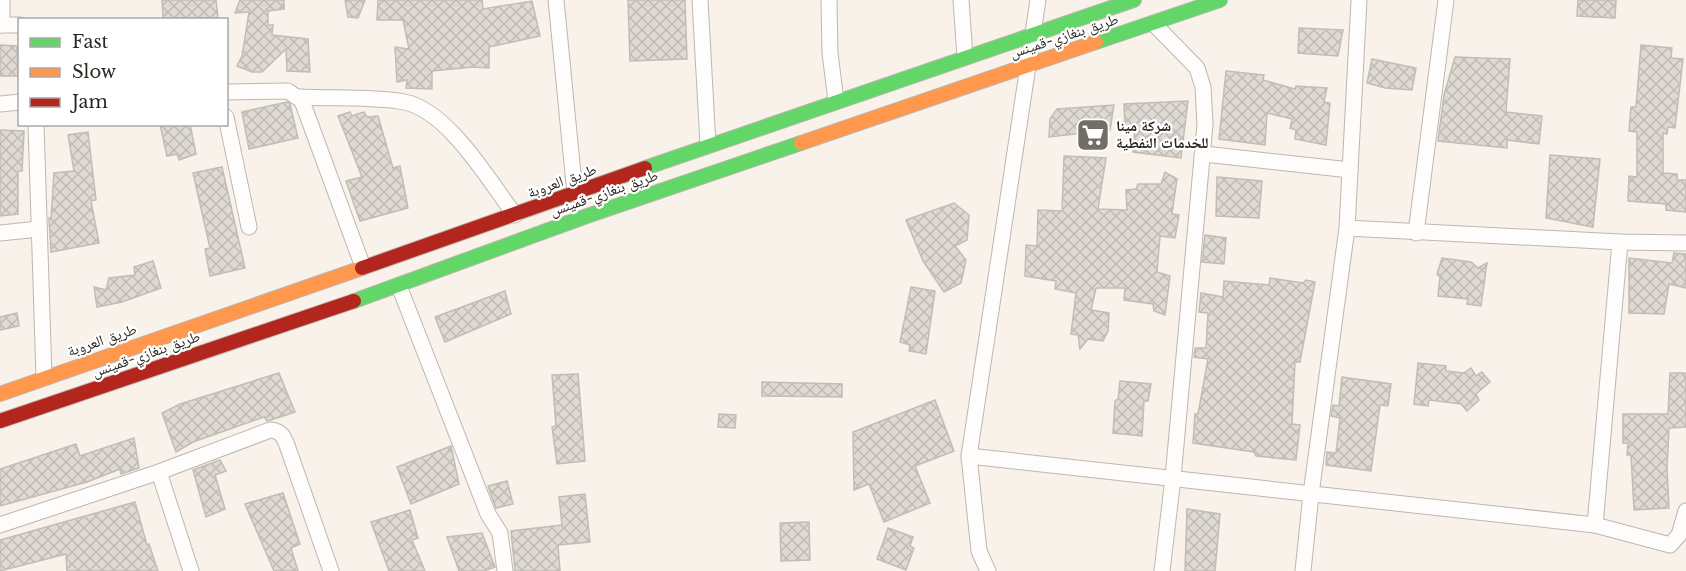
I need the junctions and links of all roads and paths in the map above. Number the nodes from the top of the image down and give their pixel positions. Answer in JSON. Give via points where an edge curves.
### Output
{"nodes":[{"id":1,"x":2,"y":0,"type":"edge"},
{"id":2,"x":556,"y":0,"type":"edge"},
{"id":3,"x":700,"y":0,"type":"edge"},
{"id":4,"x":829,"y":0,"type":"edge"},
{"id":5,"x":961,"y":0,"type":"edge"},
{"id":6,"x":1038,"y":0,"type":"edge"},
{"id":7,"x":1134,"y":0,"type":"edge"},
{"id":8,"x":1220,"y":0,"type":"edge"},
{"id":9,"x":1359,"y":0,"type":"edge"},
{"id":10,"x":1446,"y":0,"type":"edge"},
{"id":11,"x":1154,"y":23,"type":"junction"},
{"id":12,"x":1,"y":25,"type":"edge"},
{"id":13,"x":18,"y":25,"type":"edge"},
{"id":14,"x":1032,"y":35,"type":"junction"},
{"id":15,"x":965,"y":57,"type":"junction"},
{"id":16,"x":1028,"y":65,"type":"junction"},
{"id":17,"x":228,"y":92,"type":"edge"},
{"id":18,"x":298,"y":97,"type":"junction"},
{"id":19,"x":836,"y":101,"type":"junction"},
{"id":20,"x":18,"y":102,"type":"edge"},
{"id":21,"x":0,"y":104,"type":"edge"},
{"id":22,"x":36,"y":126,"type":"edge"},
{"id":23,"x":228,"y":126,"type":"edge"},
{"id":24,"x":708,"y":145,"type":"junction"},
{"id":25,"x":1204,"y":154,"type":"junction"},
{"id":26,"x":1350,"y":170,"type":"junction"},
{"id":27,"x":575,"y":194,"type":"junction"},
{"id":28,"x":515,"y":215,"type":"junction"},
{"id":29,"x":249,"y":227,"type":"dead end"},
{"id":30,"x":1347,"y":228,"type":"junction"},
{"id":31,"x":39,"y":230,"type":"junction"},
{"id":32,"x":0,"y":233,"type":"edge"},
{"id":33,"x":1416,"y":233,"type":"junction"},
{"id":34,"x":1620,"y":242,"type":"junction"},
{"id":35,"x":1686,"y":243,"type":"edge"},
{"id":36,"x":363,"y":267,"type":"junction"},
{"id":37,"x":399,"y":286,"type":"junction"},
{"id":38,"x":44,"y":378,"type":"junction"},
{"id":39,"x":0,"y":394,"type":"edge"},
{"id":40,"x":0,"y":421,"type":"edge"},
{"id":41,"x":969,"y":456,"type":"junction"},
{"id":42,"x":159,"y":472,"type":"junction"},
{"id":43,"x":1173,"y":478,"type":"junction"},
{"id":44,"x":1311,"y":494,"type":"junction"},
{"id":45,"x":1686,"y":511,"type":"edge"},
{"id":46,"x":0,"y":525,"type":"edge"},
{"id":47,"x":1595,"y":525,"type":"junction"},
{"id":48,"x":191,"y":571,"type":"edge"},
{"id":49,"x":331,"y":571,"type":"edge"},
{"id":50,"x":505,"y":571,"type":"edge"},
{"id":51,"x":988,"y":571,"type":"edge"},
{"id":52,"x":1162,"y":571,"type":"edge"},
{"id":53,"x":1304,"y":571,"type":"edge"}],
"edges":[{"from":1,"to":12,"type":"street"},
{"from":2,"to":27,"type":"street"},
{"from":3,"to":24,"type":"street"},
{"from":4,"to":19,"type":"street"},
{"from":5,"to":15,"type":"street"},
{"from":6,"to":14,"type":"street"},
{"from":7,"to":14,"type":"main road","name":"طريق العروبة"},
{"from":8,"to":11,"type":"main road","name":"طريق بنغازي-قمينس"},
{"from":9,"to":26,"type":"street"},
{"from":10,"to":33,"type":"street"},
{"from":11,"to":16,"type":"main road","name":"طريق بنغازي-قمينس"},
{"from":11,"to":25,"type":"street","via":[[1197,68],[1203,87]]},
{"from":12,"to":13,"type":"street"},
{"from":14,"to":15,"type":"main road","name":"طريق العروبة"},
{"from":14,"to":16,"type":"street"},
{"from":15,"to":19,"type":"main road","name":"طريق العروبة"},
{"from":16,"to":37,"type":"main road","name":"طريق بنغازي-قمينس","via":[[587,216]]},
{"from":16,"to":41,"type":"street"},
{"from":17,"to":18,"type":"street","via":[[288,91]]},
{"from":18,"to":28,"type":"street","via":[[406,102],[436,117]]},
{"from":18,"to":36,"type":"street"},
{"from":19,"to":24,"type":"main road","name":"طريق العروبة"},
{"from":20,"to":21,"type":"street"},
{"from":22,"to":31,"type":"street"},
{"from":23,"to":29,"type":"street"},
{"from":24,"to":27,"type":"main road","name":"طريق العروبة"},
{"from":25,"to":26,"type":"street"},
{"from":25,"to":43,"type":"street"},
{"from":26,"to":30,"type":"street"},
{"from":27,"to":28,"type":"main road","name":"طريق العروبة"},
{"from":28,"to":36,"type":"main road","name":"طريق العروبة"},
{"from":30,"to":33,"type":"street"},
{"from":30,"to":44,"type":"street"},
{"from":31,"to":32,"type":"street"},
{"from":31,"to":38,"type":"street"},
{"from":33,"to":34,"type":"street"},
{"from":34,"to":35,"type":"street"},
{"from":34,"to":47,"type":"street"},
{"from":36,"to":38,"type":"main road","name":"طريق العروبة"},
{"from":37,"to":40,"type":"main road","name":"طريق بنغازي-قمينس"},
{"from":37,"to":50,"type":"street","via":[[488,514],[500,533]]},
{"from":38,"to":39,"type":"main road","name":"طريق العروبة"},
{"from":41,"to":43,"type":"street"},
{"from":41,"to":51,"type":"street","via":[[979,551]]},
{"from":42,"to":46,"type":"street"},
{"from":42,"to":48,"type":"street"},
{"from":42,"to":49,"type":"street","via":[[278,430],[288,448]]},
{"from":43,"to":44,"type":"street"},
{"from":43,"to":52,"type":"street"},
{"from":44,"to":47,"type":"street"},
{"from":44,"to":53,"type":"street"},
{"from":45,"to":47,"type":"street","via":[[1679,535],[1670,545]]}]}
